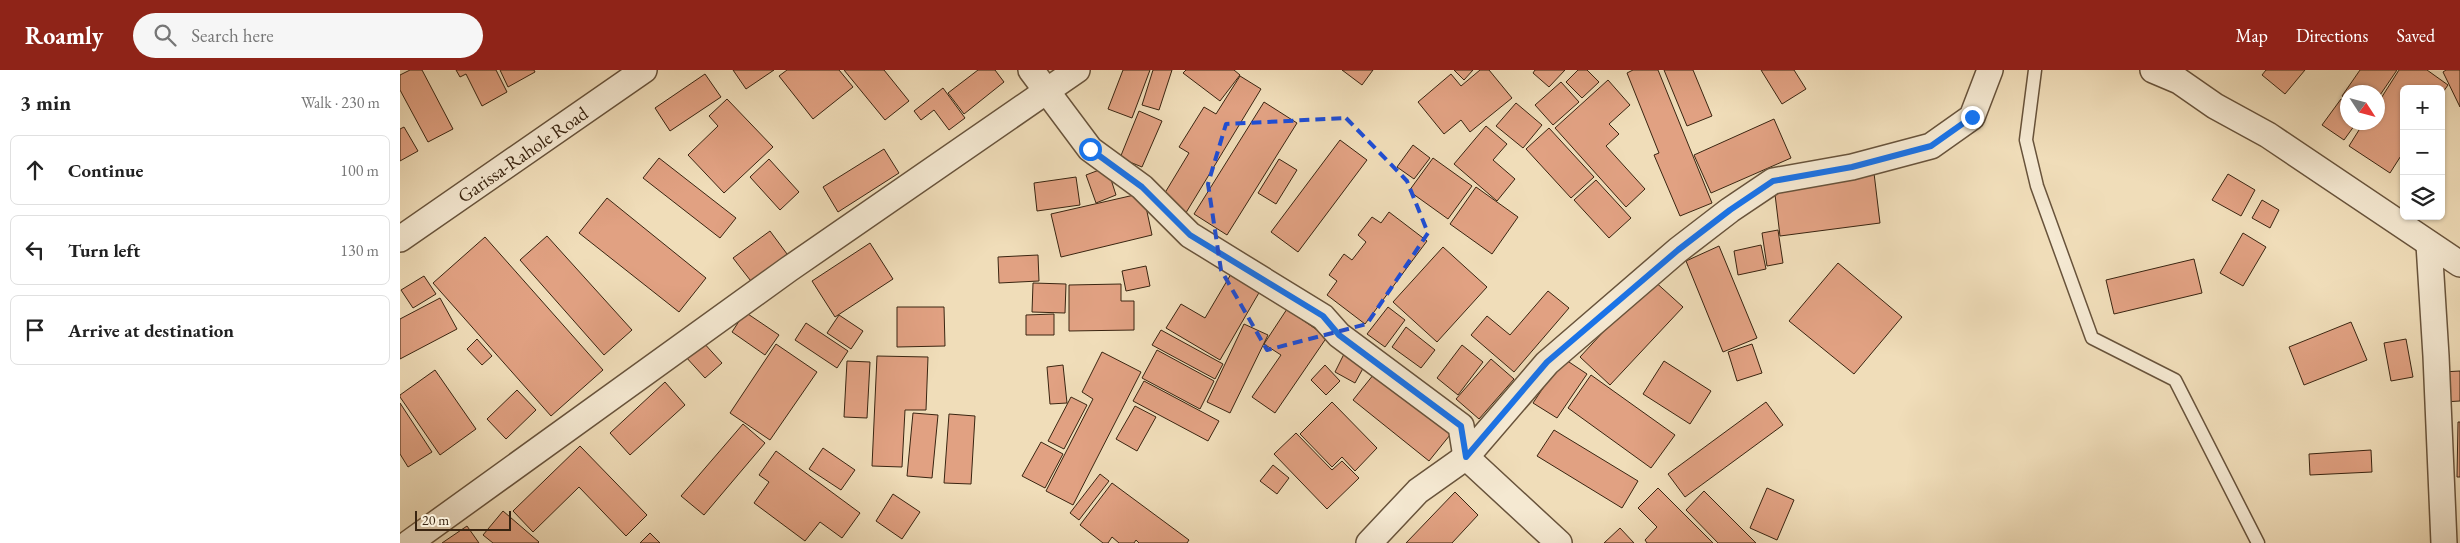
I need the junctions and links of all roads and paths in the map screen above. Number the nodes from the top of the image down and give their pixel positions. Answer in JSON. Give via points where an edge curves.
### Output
{"nodes":[{"id":1,"x":1031,"y":70,"type":"edge"},
{"id":2,"x":1078,"y":70,"type":"edge"},
{"id":3,"x":1990,"y":70,"type":"edge"},
{"id":4,"x":2035,"y":70,"type":"edge"},
{"id":5,"x":2153,"y":70,"type":"edge"},
{"id":6,"x":640,"y":71,"type":"edge"},
{"id":7,"x":1046,"y":90,"type":"junction"},
{"id":8,"x":400,"y":239,"type":"edge"},
{"id":9,"x":2428,"y":244,"type":"junction"},
{"id":10,"x":2460,"y":264,"type":"edge"},
{"id":11,"x":1466,"y":457,"type":"junction"},
{"id":12,"x":409,"y":543,"type":"edge"},
{"id":13,"x":1369,"y":543,"type":"edge"},
{"id":14,"x":1559,"y":543,"type":"edge"},
{"id":15,"x":2258,"y":543,"type":"edge"},
{"id":16,"x":2444,"y":543,"type":"edge"}],
"edges":[{"from":1,"to":7,"type":"street"},
{"from":2,"to":7,"type":"street"},
{"from":3,"to":11,"type":"street","via":[[1972,117],[1931,146],[1852,167],[1773,181],[1730,210],[1547,362]]},
{"from":4,"to":15,"type":"lane","via":[[2026,140],[2037,186],[2092,338],[2175,380]]},
{"from":5,"to":9,"type":"street","via":[[2179,81],[2215,106],[2268,135]]},
{"from":6,"to":8,"type":"street","name":"Garissa-Rahole Road"},
{"from":7,"to":11,"type":"street","via":[[1090,149],[1142,187],[1190,235],[1323,316],[1339,335],[1461,426]]},
{"from":7,"to":12,"type":"street","via":[[789,269]]},
{"from":9,"to":10,"type":"street"},
{"from":9,"to":16,"type":"street"},
{"from":11,"to":13,"type":"street","via":[[1418,491]]},
{"from":11,"to":14,"type":"street"}]}
